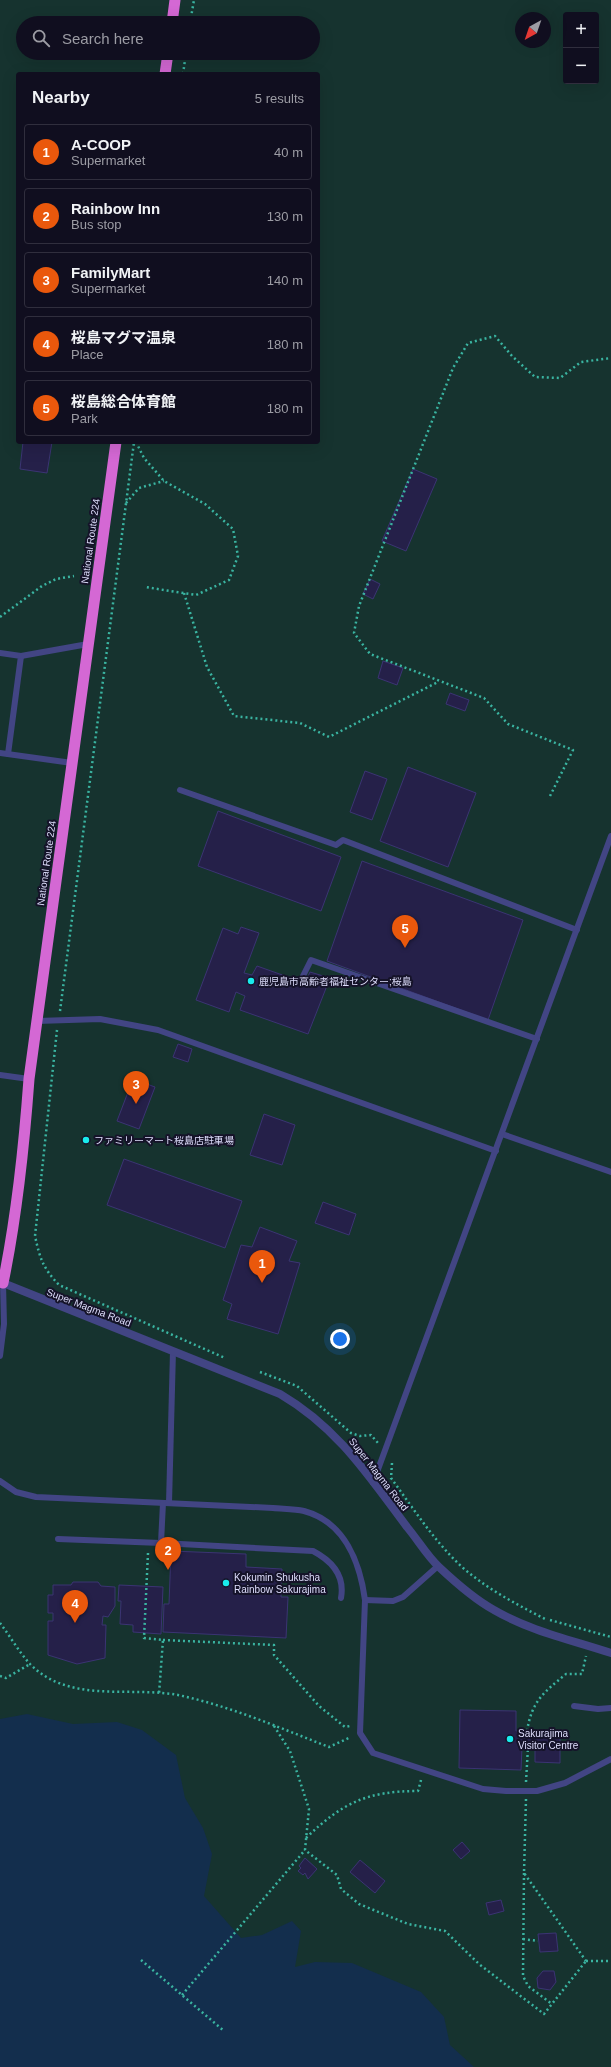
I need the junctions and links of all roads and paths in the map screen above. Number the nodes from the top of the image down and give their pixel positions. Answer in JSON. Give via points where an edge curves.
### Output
{"nodes":[{"id":1,"x":175,"y":0,"type":"edge"},
{"id":2,"x":194,"y":0,"type":"edge"},
{"id":3,"x":173,"y":16,"type":"edge"},
{"id":4,"x":191,"y":16,"type":"edge"},
{"id":5,"x":167,"y":60,"type":"edge"},
{"id":6,"x":185,"y":60,"type":"edge"},
{"id":7,"x":165,"y":72,"type":"edge"},
{"id":8,"x":184,"y":72,"type":"edge"},
{"id":9,"x":611,"y":358,"type":"edge"},
{"id":10,"x":116,"y":444,"type":"edge"},
{"id":11,"x":135,"y":444,"type":"edge"},
{"id":12,"x":136,"y":444,"type":"edge"},
{"id":13,"x":164,"y":482,"type":"junction"},
{"id":14,"x":126,"y":503,"type":"junction"},
{"id":15,"x":74,"y":576,"type":"dead end"},
{"id":16,"x":145,"y":587,"type":"dead end"},
{"id":17,"x":184,"y":593,"type":"junction"},
{"id":18,"x":0,"y":617,"type":"edge"},
{"id":19,"x":88,"y":644,"type":"junction"},
{"id":20,"x":0,"y":653,"type":"edge"},
{"id":21,"x":22,"y":656,"type":"junction"},
{"id":22,"x":438,"y":681,"type":"junction"},
{"id":23,"x":0,"y":753,"type":"edge"},
{"id":24,"x":8,"y":754,"type":"junction"},
{"id":25,"x":72,"y":763,"type":"junction"},
{"id":26,"x":180,"y":790,"type":"dead end"},
{"id":27,"x":550,"y":796,"type":"dead end"},
{"id":28,"x":611,"y":836,"type":"edge"},
{"id":29,"x":577,"y":930,"type":"junction"},
{"id":30,"x":303,"y":976,"type":"dead end"},
{"id":31,"x":59,"y":1020,"type":"junction"},
{"id":32,"x":37,"y":1021,"type":"junction"},
{"id":33,"x":537,"y":1039,"type":"junction"},
{"id":34,"x":0,"y":1075,"type":"edge"},
{"id":35,"x":29,"y":1079,"type":"junction"},
{"id":36,"x":502,"y":1134,"type":"junction"},
{"id":37,"x":496,"y":1151,"type":"junction"},
{"id":38,"x":611,"y":1172,"type":"edge"},
{"id":39,"x":2,"y":1282,"type":"edge"},
{"id":40,"x":173,"y":1351,"type":"junction"},
{"id":41,"x":0,"y":1356,"type":"edge"},
{"id":42,"x":231,"y":1361,"type":"dead end"},
{"id":43,"x":253,"y":1370,"type":"dead end"},
{"id":44,"x":385,"y":1452,"type":"junction"},
{"id":45,"x":0,"y":1481,"type":"edge"},
{"id":46,"x":373,"y":1483,"type":"junction"},
{"id":47,"x":166,"y":1503,"type":"junction"},
{"id":48,"x":58,"y":1539,"type":"dead end"},
{"id":49,"x":148,"y":1542,"type":"junction"},
{"id":50,"x":162,"y":1543,"type":"junction"},
{"id":51,"x":438,"y":1566,"type":"junction"},
{"id":52,"x":341,"y":1598,"type":"dead end"},
{"id":53,"x":365,"y":1600,"type":"junction"},
{"id":54,"x":0,"y":1623,"type":"edge"},
{"id":55,"x":611,"y":1637,"type":"edge"},
{"id":56,"x":163,"y":1640,"type":"junction"},
{"id":57,"x":589,"y":1646,"type":"junction"},
{"id":58,"x":611,"y":1652,"type":"edge"},
{"id":59,"x":30,"y":1664,"type":"junction"},
{"id":60,"x":0,"y":1676,"type":"edge"},
{"id":61,"x":159,"y":1694,"type":"junction"},
{"id":62,"x":574,"y":1706,"type":"dead end"},
{"id":63,"x":611,"y":1708,"type":"edge"},
{"id":64,"x":360,"y":1723,"type":"junction"},
{"id":65,"x":274,"y":1726,"type":"junction"},
{"id":66,"x":527,"y":1731,"type":"dead end"},
{"id":67,"x":360,"y":1733,"type":"junction"},
{"id":68,"x":528,"y":1747,"type":"dead end"},
{"id":69,"x":611,"y":1759,"type":"edge"},
{"id":70,"x":420,"y":1780,"type":"dead end"},
{"id":71,"x":526,"y":1791,"type":"junction"},
{"id":72,"x":306,"y":1839,"type":"junction"},
{"id":73,"x":305,"y":1850,"type":"junction"},
{"id":74,"x":524,"y":1873,"type":"junction"},
{"id":75,"x":523,"y":1939,"type":"junction"},
{"id":76,"x":538,"y":1941,"type":"dead end"},
{"id":77,"x":141,"y":1960,"type":"dead end"},
{"id":78,"x":586,"y":1961,"type":"junction"},
{"id":79,"x":611,"y":1961,"type":"edge"},
{"id":80,"x":182,"y":1995,"type":"junction"},
{"id":81,"x":552,"y":2004,"type":"junction"},
{"id":82,"x":224,"y":2031,"type":"dead end"}],
"edges":[{"from":1,"to":3,"type":"highway"},
{"from":2,"to":4,"type":"path"},
{"from":5,"to":7,"type":"highway"},
{"from":6,"to":8,"type":"path"},
{"from":9,"to":22,"type":"path","via":[[581,362],[560,378],[535,377],[495,336],[468,343],[453,368],[359,606],[354,633],[370,654]]},
{"from":10,"to":19,"type":"highway","name":"National Route 224"},
{"from":11,"to":14,"type":"path"},
{"from":12,"to":13,"type":"path"},
{"from":13,"to":14,"type":"path","via":[[139,488]]},
{"from":13,"to":17,"type":"path","via":[[205,504],[232,528],[238,556],[229,580],[196,595]]},
{"from":14,"to":31,"type":"path"},
{"from":15,"to":18,"type":"path","via":[[56,579],[42,586]]},
{"from":16,"to":17,"type":"path"},
{"from":17,"to":22,"type":"path","via":[[207,667],[234,716],[300,723],[329,738]]},
{"from":19,"to":21,"type":"lane"},
{"from":19,"to":25,"type":"highway","name":"National Route 224"},
{"from":20,"to":21,"type":"lane"},
{"from":21,"to":24,"type":"lane"},
{"from":22,"to":27,"type":"path","via":[[484,698],[508,724],[573,750]]},
{"from":23,"to":24,"type":"lane"},
{"from":24,"to":25,"type":"lane"},
{"from":25,"to":32,"type":"highway","name":"National Route 224"},
{"from":26,"to":29,"type":"lane","via":[[336,845],[343,840]]},
{"from":28,"to":29,"type":"lane"},
{"from":29,"to":33,"type":"lane"},
{"from":30,"to":33,"type":"lane","via":[[311,960]]},
{"from":31,"to":32,"type":"lane"},
{"from":31,"to":37,"type":"lane","via":[[100,1019],[158,1030]]},
{"from":31,"to":42,"type":"path","via":[[35,1236],[39,1256],[46,1271],[59,1285]]},
{"from":32,"to":35,"type":"highway","name":"National Route 224"},
{"from":33,"to":36,"type":"lane"},
{"from":34,"to":35,"type":"lane"},
{"from":35,"to":39,"type":"highway","name":"National Route 224","via":[[22,1168],[12,1241]]},
{"from":36,"to":37,"type":"lane"},
{"from":36,"to":38,"type":"lane"},
{"from":37,"to":44,"type":"lane"},
{"from":39,"to":40,"type":"street","name":"Super Magma Road"},
{"from":39,"to":41,"type":"lane","via":[[4,1324]]},
{"from":40,"to":46,"type":"street","name":"Super Magma Road","via":[[280,1394],[303,1407],[353,1454]]},
{"from":40,"to":47,"type":"lane"},
{"from":43,"to":44,"type":"path","via":[[297,1386],[351,1432],[360,1436],[371,1435]]},
{"from":44,"to":46,"type":"lane"},
{"from":44,"to":55,"type":"path","via":[[392,1462],[391,1478],[442,1546],[462,1567],[500,1596],[545,1619]]},
{"from":45,"to":47,"type":"lane","via":[[16,1492],[36,1497]]},
{"from":46,"to":51,"type":"street","name":"Super Magma Road"},
{"from":47,"to":50,"type":"lane"},
{"from":47,"to":53,"type":"lane","via":[[304,1511],[326,1522],[345,1540],[355,1557]]},
{"from":48,"to":49,"type":"lane"},
{"from":49,"to":50,"type":"lane"},
{"from":49,"to":56,"type":"path","via":[[144,1638]]},
{"from":50,"to":52,"type":"lane","via":[[313,1551],[332,1564],[340,1576],[343,1588]]},
{"from":51,"to":53,"type":"lane","via":[[403,1597],[393,1601]]},
{"from":51,"to":57,"type":"street","name":"Super Magma Road","via":[[465,1590],[494,1610],[525,1626]]},
{"from":53,"to":64,"type":"lane"},
{"from":54,"to":59,"type":"path"},
{"from":56,"to":61,"type":"path"},
{"from":56,"to":64,"type":"path","via":[[274,1645],[274,1655],[318,1706],[345,1727]]},
{"from":57,"to":58,"type":"street","name":"Super Magma Road"},
{"from":57,"to":66,"type":"path","via":[[582,1674],[566,1674],[551,1686],[534,1704]]},
{"from":59,"to":60,"type":"path","via":[[6,1678]]},
{"from":59,"to":61,"type":"path","via":[[48,1678],[66,1686],[102,1692]]},
{"from":61,"to":65,"type":"path","via":[[176,1695],[220,1706]]},
{"from":62,"to":63,"type":"lane"},
{"from":64,"to":67,"type":"lane"},
{"from":65,"to":67,"type":"path","via":[[329,1747]]},
{"from":65,"to":72,"type":"path","via":[[290,1751],[309,1809]]},
{"from":67,"to":71,"type":"lane","via":[[373,1753],[483,1789]]},
{"from":68,"to":71,"type":"path"},
{"from":69,"to":71,"type":"lane","via":[[565,1783],[537,1791]]},
{"from":70,"to":72,"type":"path","via":[[418,1792],[399,1791],[358,1799],[339,1809]]},
{"from":71,"to":74,"type":"path"},
{"from":72,"to":73,"type":"path"},
{"from":73,"to":80,"type":"path"},
{"from":73,"to":81,"type":"path","via":[[337,1875],[341,1889],[359,1904],[408,1924],[445,1931],[479,1964],[544,2014]]},
{"from":74,"to":75,"type":"path"},
{"from":74,"to":78,"type":"path"},
{"from":75,"to":76,"type":"path"},
{"from":75,"to":81,"type":"path","via":[[523,1976],[528,1986]]},
{"from":77,"to":80,"type":"path"},
{"from":78,"to":79,"type":"path"},
{"from":78,"to":81,"type":"path"},
{"from":80,"to":82,"type":"path"}]}
